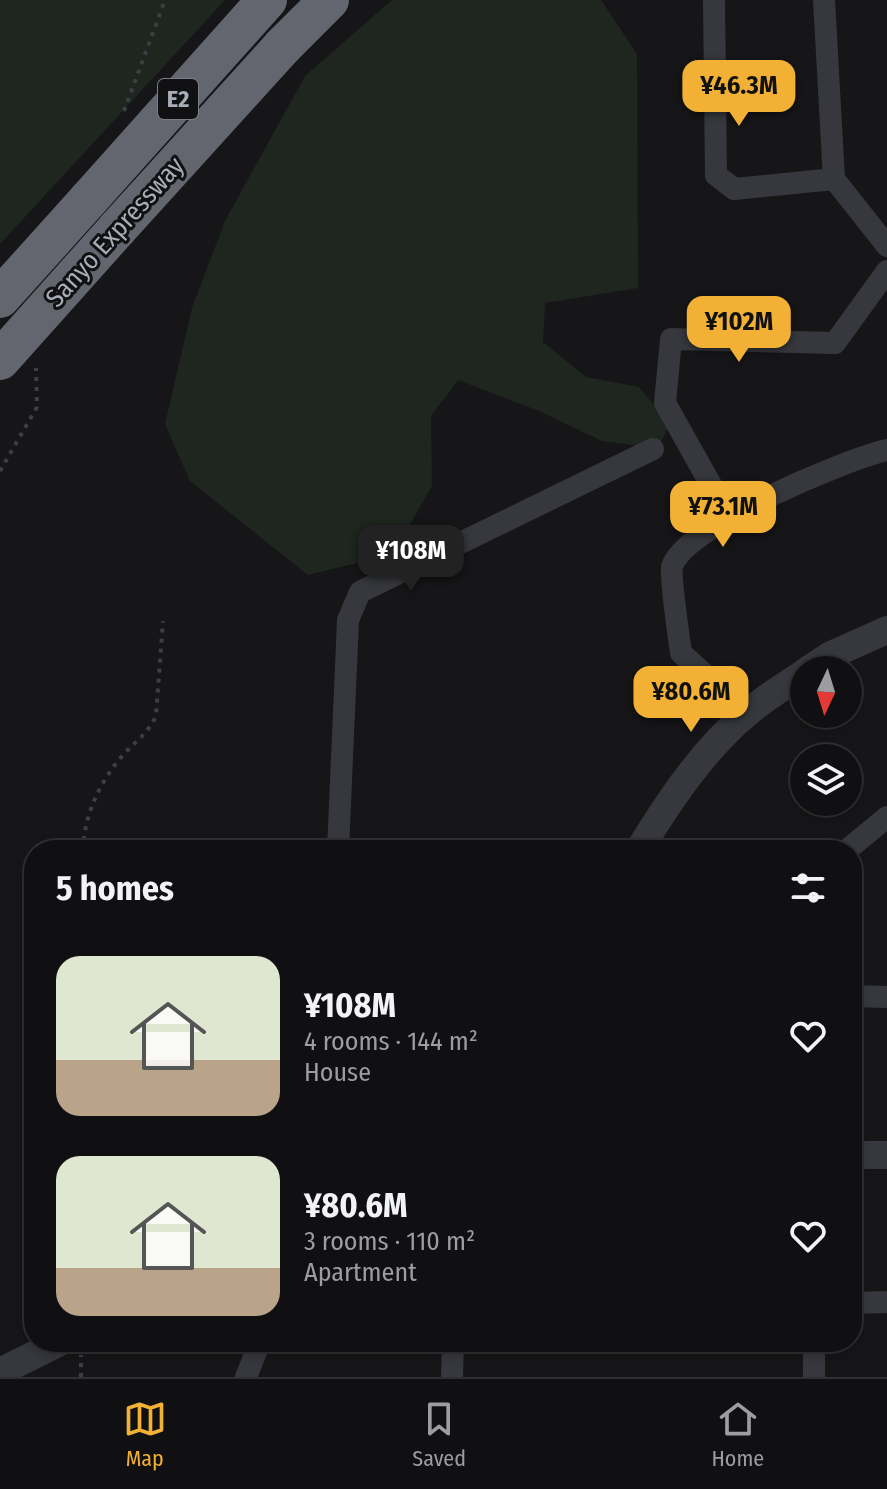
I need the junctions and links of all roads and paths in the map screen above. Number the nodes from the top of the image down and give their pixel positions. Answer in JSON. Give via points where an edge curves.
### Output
{"nodes":[{"id":1,"x":267,"y":0,"type":"edge"},
{"id":2,"x":329,"y":0,"type":"edge"},
{"id":3,"x":714,"y":0,"type":"edge"},
{"id":4,"x":824,"y":0,"type":"edge"},
{"id":5,"x":834,"y":179,"type":"junction"},
{"id":6,"x":887,"y":246,"type":"edge"},
{"id":7,"x":887,"y":271,"type":"edge"},
{"id":8,"x":0,"y":298,"type":"edge"},
{"id":9,"x":0,"y":360,"type":"edge"},
{"id":10,"x":653,"y":449,"type":"dead end"},
{"id":11,"x":887,"y":450,"type":"edge"},
{"id":12,"x":729,"y":517,"type":"junction"},
{"id":13,"x":163,"y":621,"type":"dead end"},
{"id":14,"x":887,"y":630,"type":"edge"},
{"id":15,"x":830,"y":656,"type":"edge"},
{"id":16,"x":790,"y":683,"type":"edge"},
{"id":17,"x":747,"y":713,"type":"junction"},
{"id":18,"x":887,"y":817,"type":"edge"},
{"id":19,"x":85,"y":840,"type":"edge"},
{"id":20,"x":338,"y":840,"type":"edge"},
{"id":21,"x":646,"y":840,"type":"edge"},
{"id":22,"x":859,"y":840,"type":"edge"},
{"id":23,"x":862,"y":996,"type":"edge"},
{"id":24,"x":887,"y":997,"type":"edge"},
{"id":25,"x":862,"y":1155,"type":"edge"},
{"id":26,"x":887,"y":1155,"type":"edge"},
{"id":27,"x":887,"y":1302,"type":"edge"},
{"id":28,"x":862,"y":1303,"type":"edge"},
{"id":29,"x":58,"y":1352,"type":"edge"},
{"id":30,"x":72,"y":1352,"type":"edge"},
{"id":31,"x":256,"y":1352,"type":"edge"},
{"id":32,"x":453,"y":1352,"type":"edge"},
{"id":33,"x":814,"y":1352,"type":"edge"},
{"id":34,"x":0,"y":1372,"type":"edge"},
{"id":35,"x":81,"y":1377,"type":"edge"},
{"id":36,"x":246,"y":1377,"type":"edge"},
{"id":37,"x":452,"y":1377,"type":"edge"},
{"id":38,"x":814,"y":1377,"type":"edge"}],
"edges":[{"from":1,"to":8,"type":"highway","name":"Sanyo Expressway","number":"E2","bridge":true},
{"from":2,"to":9,"type":"highway","name":"Sanyo Expressway","number":"E2","bridge":true},
{"from":3,"to":5,"type":"street","via":[[716,175],[734,189]]},
{"from":4,"to":5,"type":"street"},
{"from":5,"to":6,"type":"street"},
{"from":7,"to":12,"type":"street","via":[[835,343],[671,339],[665,403]]},
{"from":10,"to":20,"type":"street","via":[[360,592],[348,620]]},
{"from":11,"to":12,"type":"street","via":[[814,476]]},
{"from":12,"to":17,"type":"street","via":[[684,549],[672,567],[681,653]]},
{"from":13,"to":19,"type":"path","via":[[156,716],[101,785]]},
{"from":14,"to":15,"type":"street"},
{"from":16,"to":17,"type":"street"},
{"from":17,"to":21,"type":"street","via":[[708,753]]},
{"from":18,"to":22,"type":"street"},
{"from":23,"to":24,"type":"street"},
{"from":25,"to":26,"type":"street"},
{"from":27,"to":28,"type":"street"},
{"from":29,"to":34,"type":"street"},
{"from":30,"to":35,"type":"path"},
{"from":31,"to":36,"type":"street"},
{"from":32,"to":37,"type":"street"},
{"from":33,"to":38,"type":"street"}]}
